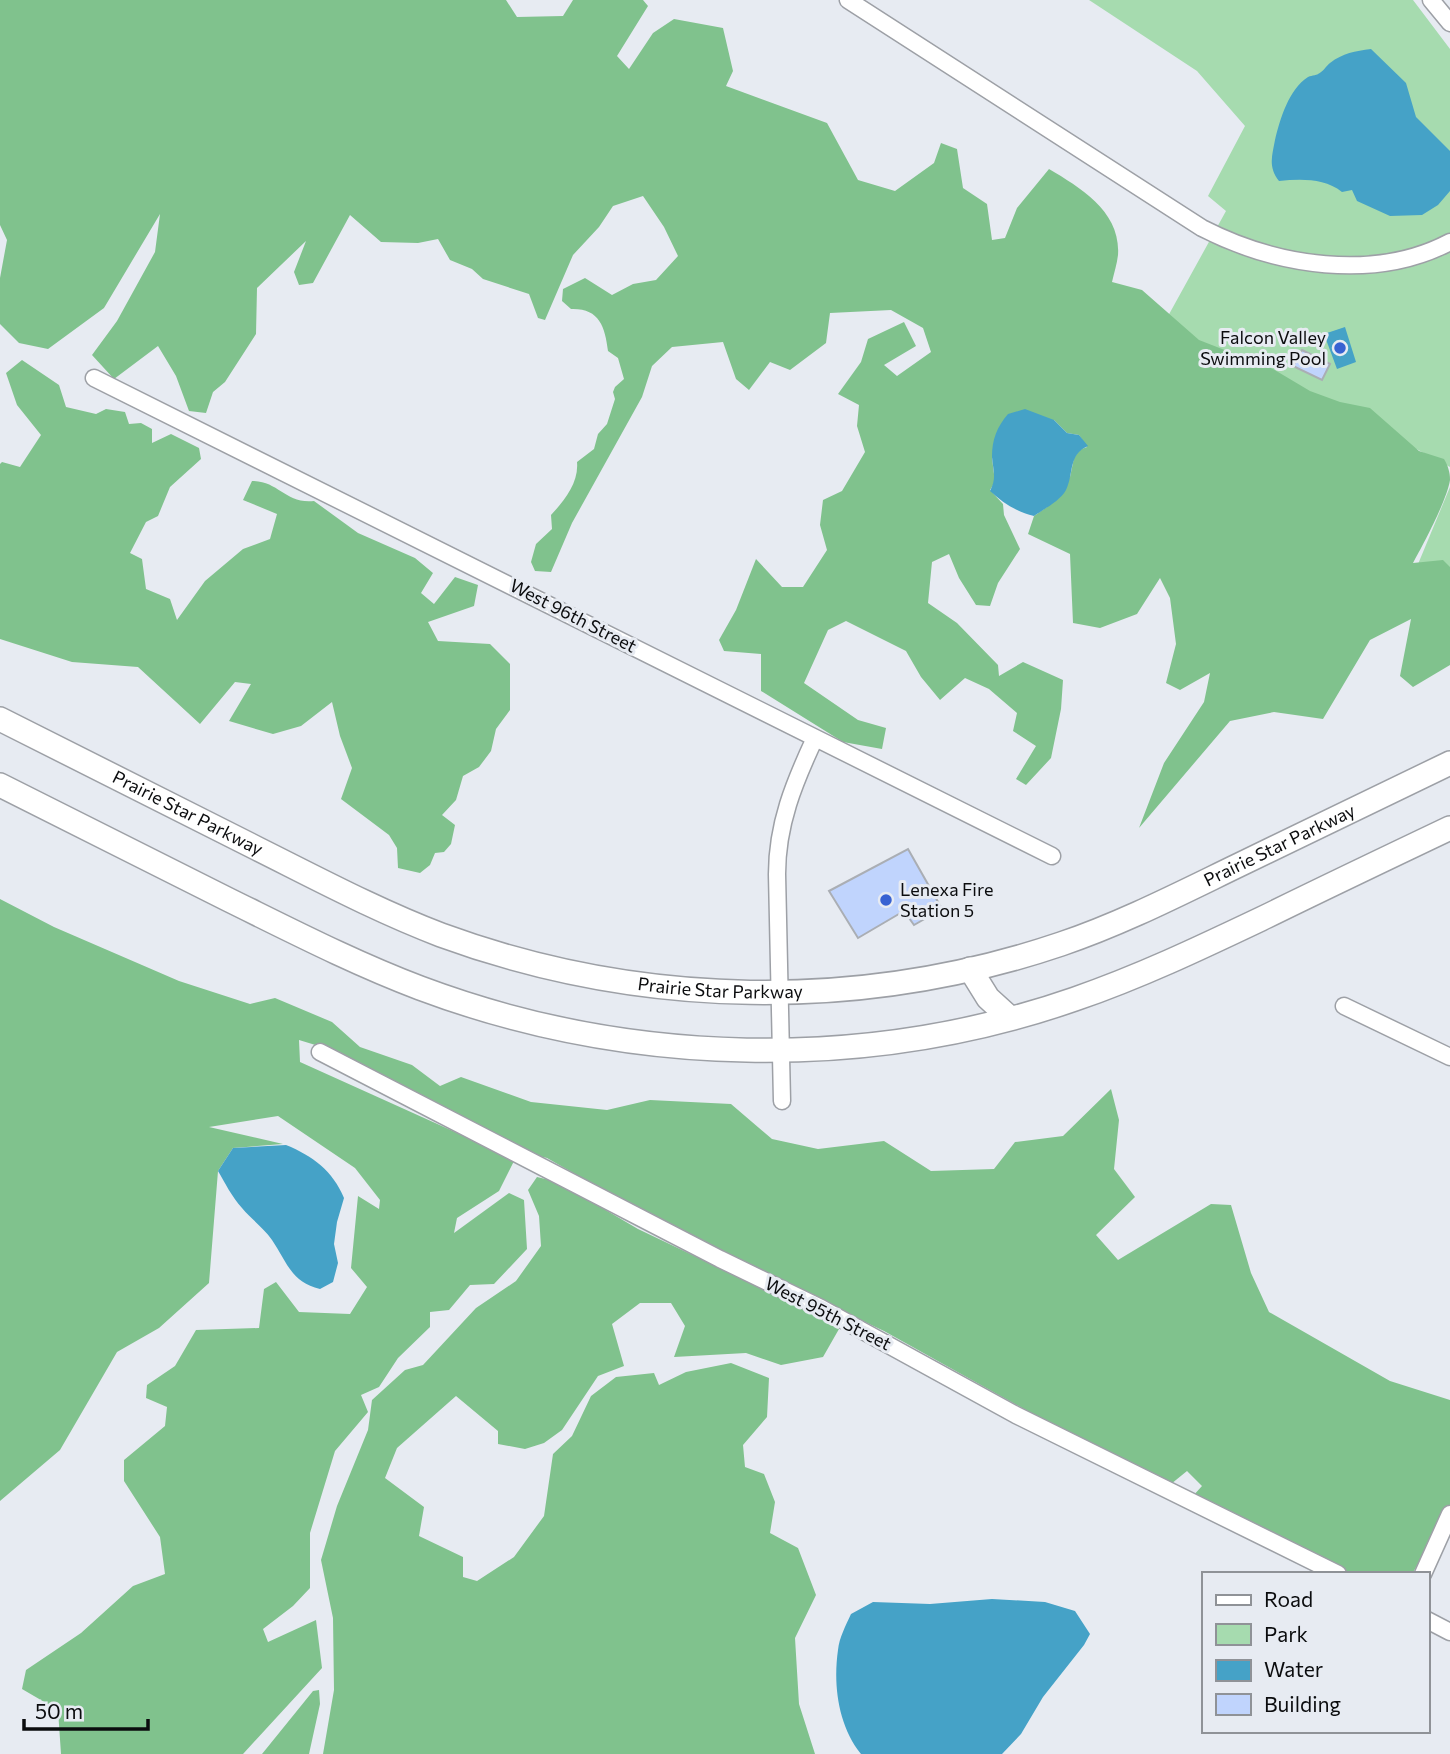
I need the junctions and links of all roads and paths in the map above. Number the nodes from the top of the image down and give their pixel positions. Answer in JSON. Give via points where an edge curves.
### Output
{"nodes":[{"id":1,"x":848,"y":0,"type":"edge"},
{"id":2,"x":1431,"y":0,"type":"edge"},
{"id":3,"x":1450,"y":23,"type":"edge"},
{"id":4,"x":1450,"y":242,"type":"edge"},
{"id":5,"x":94,"y":378,"type":"dead end"},
{"id":6,"x":0,"y":719,"type":"edge"},
{"id":7,"x":815,"y":738,"type":"junction"},
{"id":8,"x":1450,"y":763,"type":"edge"},
{"id":9,"x":0,"y":785,"type":"edge"},
{"id":10,"x":1450,"y":828,"type":"edge"},
{"id":11,"x":1052,"y":856,"type":"dead end"},
{"id":12,"x":970,"y":969,"type":"junction"},
{"id":13,"x":779,"y":993,"type":"junction"},
{"id":14,"x":1344,"y":1006,"type":"dead end"},
{"id":15,"x":1010,"y":1018,"type":"junction"},
{"id":16,"x":780,"y":1051,"type":"junction"},
{"id":17,"x":320,"y":1052,"type":"dead end"},
{"id":18,"x":1450,"y":1057,"type":"edge"},
{"id":19,"x":782,"y":1101,"type":"dead end"},
{"id":20,"x":1450,"y":1514,"type":"edge"},
{"id":21,"x":1334,"y":1572,"type":"edge"},
{"id":22,"x":1424,"y":1572,"type":"edge"},
{"id":23,"x":1429,"y":1621,"type":"edge"},
{"id":24,"x":1450,"y":1632,"type":"edge"}],
"edges":[{"from":1,"to":4,"type":"street","via":[[1202,228],[1245,248],[1315,262],[1364,265],[1412,257]]},
{"from":2,"to":3,"type":"street"},
{"from":5,"to":7,"type":"street","name":"West 96th Street"},
{"from":6,"to":13,"type":"main road","name":"Prairie Star Parkway","via":[[353,897],[440,934],[524,961],[608,980],[719,992]]},
{"from":7,"to":11,"type":"street","name":"West 96th Street"},
{"from":7,"to":13,"type":"street","via":[[791,792],[780,833]]},
{"from":8,"to":12,"type":"main road","name":"Prairie Star Parkway","via":[[1122,920],[1061,944]]},
{"from":9,"to":16,"type":"main road","via":[[338,954],[422,989],[525,1021],[646,1043]]},
{"from":10,"to":15,"type":"main road","via":[[1139,975]]},
{"from":12,"to":13,"type":"main road","name":"Prairie Star Parkway","via":[[841,990]]},
{"from":12,"to":15,"type":"main road","via":[[988,998]]},
{"from":13,"to":16,"type":"street"},
{"from":14,"to":18,"type":"street"},
{"from":15,"to":16,"type":"main road","via":[[887,1042]]},
{"from":16,"to":19,"type":"street"},
{"from":17,"to":21,"type":"street","name":"West 95th Street","via":[[821,1308],[1016,1415]]},
{"from":20,"to":22,"type":"street"},
{"from":23,"to":24,"type":"street"}]}
